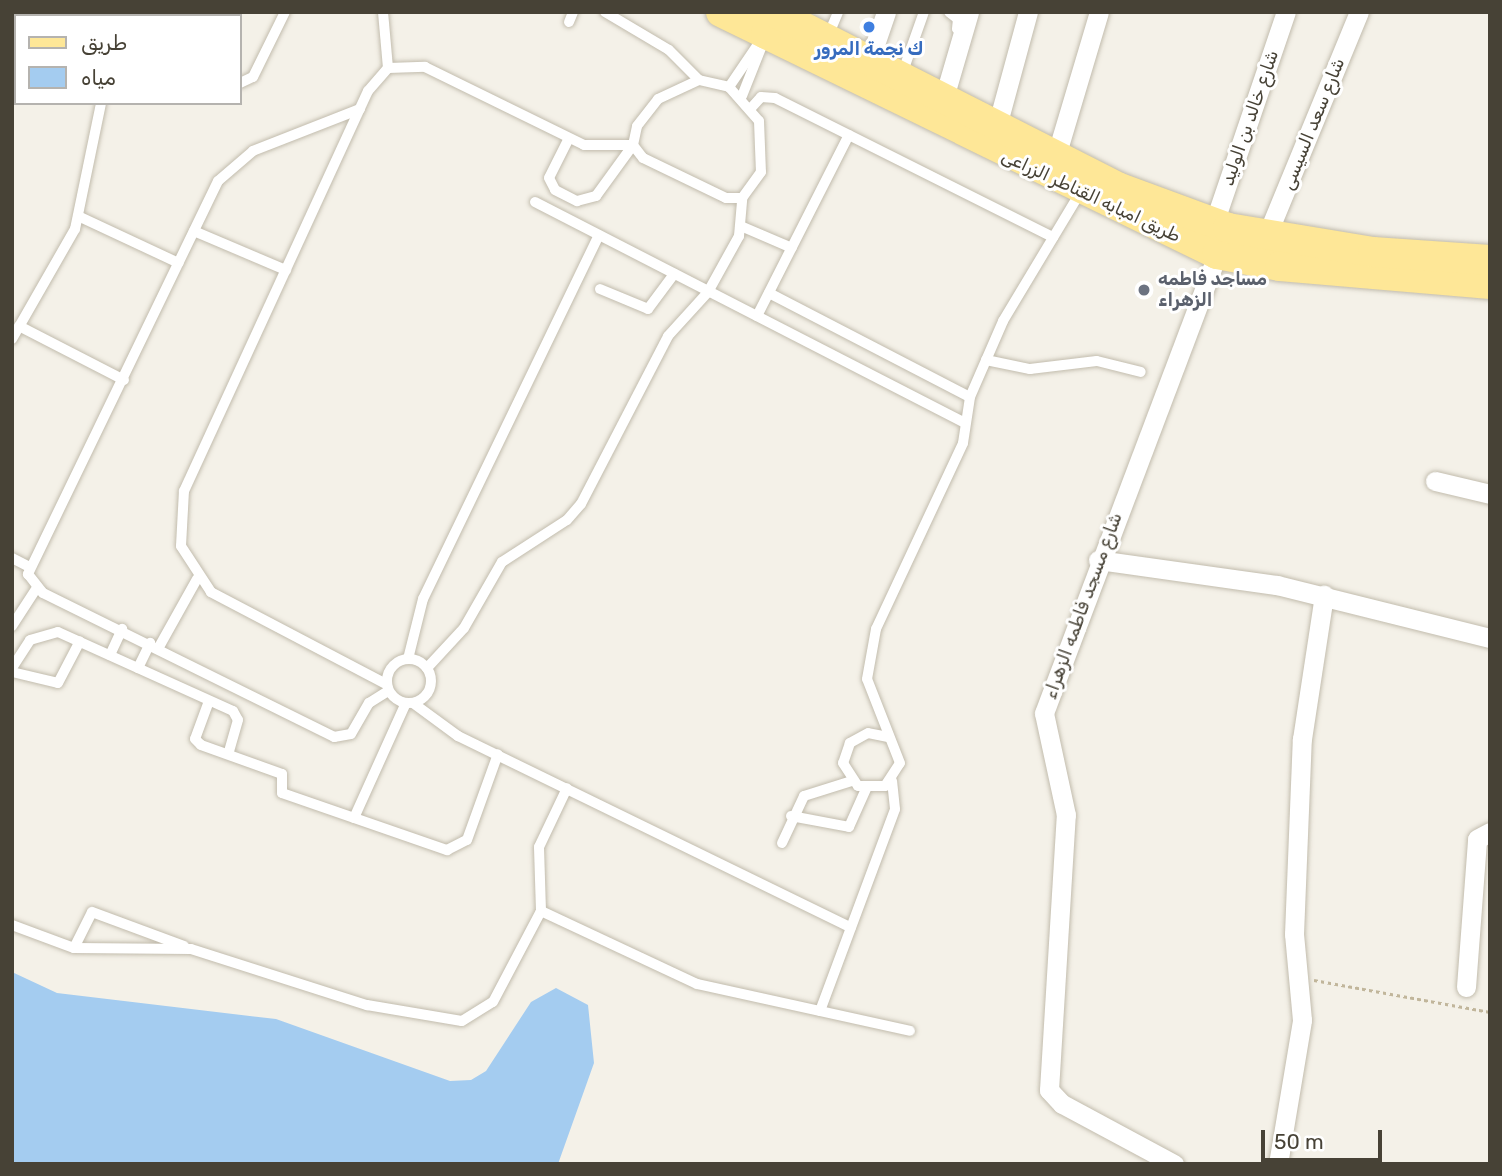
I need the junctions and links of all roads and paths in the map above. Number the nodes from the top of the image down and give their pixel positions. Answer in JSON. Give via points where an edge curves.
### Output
{"nodes":[{"id":1,"x":285,"y":12,"type":"edge"},
{"id":2,"x":383,"y":12,"type":"edge"},
{"id":3,"x":605,"y":12,"type":"edge"},
{"id":4,"x":721,"y":12,"type":"edge"},
{"id":5,"x":838,"y":12,"type":"edge"},
{"id":6,"x":886,"y":12,"type":"edge"},
{"id":7,"x":924,"y":12,"type":"edge"},
{"id":8,"x":949,"y":12,"type":"edge"},
{"id":9,"x":969,"y":12,"type":"edge"},
{"id":10,"x":1028,"y":12,"type":"edge"},
{"id":11,"x":1099,"y":12,"type":"edge"},
{"id":12,"x":1286,"y":12,"type":"edge"},
{"id":13,"x":1359,"y":12,"type":"edge"},
{"id":14,"x":770,"y":23,"type":"edge"},
{"id":15,"x":826,"y":40,"type":"junction"},
{"id":16,"x":869,"y":62,"type":"junction"},
{"id":17,"x":388,"y":68,"type":"junction"},
{"id":18,"x":901,"y":79,"type":"junction"},
{"id":19,"x":699,"y":80,"type":"junction"},
{"id":20,"x":242,"y":82,"type":"edge"},
{"id":21,"x":729,"y":87,"type":"junction"},
{"id":22,"x":742,"y":96,"type":"junction"},
{"id":23,"x":939,"y":98,"type":"junction"},
{"id":24,"x":101,"y":105,"type":"edge"},
{"id":25,"x":752,"y":107,"type":"junction"},
{"id":26,"x":360,"y":109,"type":"junction"},
{"id":27,"x":997,"y":126,"type":"junction"},
{"id":28,"x":849,"y":135,"type":"junction"},
{"id":29,"x":568,"y":139,"type":"junction"},
{"id":30,"x":633,"y":145,"type":"junction"},
{"id":31,"x":1056,"y":156,"type":"junction"},
{"id":32,"x":1080,"y":193,"type":"junction"},
{"id":33,"x":742,"y":198,"type":"junction"},
{"id":34,"x":535,"y":202,"type":"dead end"},
{"id":35,"x":78,"y":216,"type":"junction"},
{"id":36,"x":1214,"y":223,"type":"junction"},
{"id":37,"x":743,"y":227,"type":"junction"},
{"id":38,"x":194,"y":232,"type":"junction"},
{"id":39,"x":599,"y":234,"type":"junction"},
{"id":40,"x":1267,"y":235,"type":"junction"},
{"id":41,"x":1053,"y":237,"type":"junction"},
{"id":42,"x":792,"y":248,"type":"junction"},
{"id":43,"x":1217,"y":254,"type":"junction"},
{"id":44,"x":1490,"y":260,"type":"edge"},
{"id":45,"x":179,"y":263,"type":"junction"},
{"id":46,"x":286,"y":270,"type":"junction"},
{"id":47,"x":674,"y":274,"type":"junction"},
{"id":48,"x":1490,"y":284,"type":"edge"},
{"id":49,"x":600,"y":289,"type":"dead end"},
{"id":50,"x":708,"y":292,"type":"junction"},
{"id":51,"x":769,"y":293,"type":"junction"},
{"id":52,"x":757,"y":316,"type":"junction"},
{"id":53,"x":19,"y":326,"type":"junction"},
{"id":54,"x":12,"y":339,"type":"edge"},
{"id":55,"x":986,"y":360,"type":"junction"},
{"id":56,"x":1141,"y":372,"type":"dead end"},
{"id":57,"x":124,"y":380,"type":"junction"},
{"id":58,"x":970,"y":397,"type":"junction"},
{"id":59,"x":965,"y":423,"type":"junction"},
{"id":60,"x":1435,"y":481,"type":"dead end"},
{"id":61,"x":1490,"y":494,"type":"edge"},
{"id":62,"x":12,"y":558,"type":"edge"},
{"id":63,"x":1098,"y":560,"type":"junction"},
{"id":64,"x":28,"y":566,"type":"junction"},
{"id":65,"x":197,"y":579,"type":"junction"},
{"id":66,"x":36,"y":589,"type":"junction"},
{"id":67,"x":1324,"y":595,"type":"junction"},
{"id":68,"x":12,"y":626,"type":"edge"},
{"id":69,"x":122,"y":629,"type":"junction"},
{"id":70,"x":1490,"y":638,"type":"edge"},
{"id":71,"x":80,"y":641,"type":"junction"},
{"id":72,"x":154,"y":645,"type":"junction"},
{"id":73,"x":110,"y":655,"type":"junction"},
{"id":74,"x":408,"y":659,"type":"junction"},
{"id":75,"x":138,"y":668,"type":"junction"},
{"id":76,"x":427,"y":668,"type":"junction"},
{"id":77,"x":12,"y":670,"type":"edge"},
{"id":78,"x":387,"y":688,"type":"junction"},
{"id":79,"x":209,"y":701,"type":"junction"},
{"id":80,"x":409,"y":704,"type":"junction"},
{"id":81,"x":888,"y":737,"type":"junction"},
{"id":82,"x":228,"y":754,"type":"junction"},
{"id":83,"x":498,"y":754,"type":"junction"},
{"id":84,"x":892,"y":780,"type":"junction"},
{"id":85,"x":852,"y":781,"type":"junction"},
{"id":86,"x":567,"y":788,"type":"junction"},
{"id":87,"x":866,"y":789,"type":"junction"},
{"id":88,"x":791,"y":816,"type":"junction"},
{"id":89,"x":354,"y":818,"type":"junction"},
{"id":90,"x":1490,"y":832,"type":"edge"},
{"id":91,"x":782,"y":843,"type":"dead end"},
{"id":92,"x":541,"y":911,"type":"junction"},
{"id":93,"x":12,"y":925,"type":"edge"},
{"id":94,"x":850,"y":928,"type":"junction"},
{"id":95,"x":74,"y":948,"type":"junction"},
{"id":96,"x":191,"y":949,"type":"junction"},
{"id":97,"x":1301,"y":977,"type":"junction"},
{"id":98,"x":1466,"y":987,"type":"dead end"},
{"id":99,"x":820,"y":1011,"type":"junction"},
{"id":100,"x":1490,"y":1012,"type":"edge"},
{"id":101,"x":910,"y":1031,"type":"dead end"},
{"id":102,"x":1174,"y":1164,"type":"edge"},
{"id":103,"x":1278,"y":1164,"type":"edge"}],
"edges":[{"from":1,"to":20,"type":"lane","via":[[253,77]]},
{"from":2,"to":17,"type":"lane"},
{"from":3,"to":19,"type":"lane","via":[[669,50]]},
{"from":4,"to":14,"type":"main road","name":"طريق امبابه القناطر الزراعى"},
{"from":5,"to":15,"type":"lane"},
{"from":6,"to":16,"type":"street"},
{"from":7,"to":18,"type":"lane"},
{"from":8,"to":23,"type":"lane","via":[[959,24]]},
{"from":9,"to":23,"type":"street"},
{"from":10,"to":27,"type":"street"},
{"from":11,"to":31,"type":"street"},
{"from":12,"to":36,"type":"street","name":"شارع خالد بن الوليد"},
{"from":13,"to":40,"type":"street","name":"شارع سعد السيسى"},
{"from":14,"to":15,"type":"main road","name":"طريق امبابه القناطر الزراعى"},
{"from":14,"to":21,"type":"lane"},
{"from":14,"to":22,"type":"lane"},
{"from":14,"to":32,"type":"main road","name":"طريق امبابه القناطر الزراعى"},
{"from":15,"to":16,"type":"main road","name":"طريق امبابه القناطر الزراعى"},
{"from":16,"to":18,"type":"main road","name":"طريق امبابه القناطر الزراعى"},
{"from":17,"to":26,"type":"lane"},
{"from":17,"to":29,"type":"lane","via":[[425,67]]},
{"from":18,"to":23,"type":"main road","name":"طريق امبابه القناطر الزراعى"},
{"from":19,"to":21,"type":"lane"},
{"from":19,"to":30,"type":"lane","via":[[658,99],[637,127]]},
{"from":21,"to":22,"type":"lane"},
{"from":22,"to":25,"type":"lane"},
{"from":23,"to":27,"type":"main road","name":"طريق امبابه القناطر الزراعى"},
{"from":24,"to":35,"type":"lane"},
{"from":25,"to":28,"type":"lane","via":[[761,97],[775,98]]},
{"from":25,"to":33,"type":"lane","via":[[764,154],[754,188]]},
{"from":26,"to":38,"type":"lane","via":[[240,159],[218,181]]},
{"from":26,"to":46,"type":"lane"},
{"from":27,"to":31,"type":"main road","name":"طريق امبابه القناطر الزراعى"},
{"from":28,"to":41,"type":"lane"},
{"from":28,"to":42,"type":"lane"},
{"from":29,"to":30,"type":"lane","via":[[600,148]]},
{"from":29,"to":30,"type":"lane","via":[[549,178],[555,190],[577,201],[596,196]]},
{"from":30,"to":33,"type":"lane","via":[[655,163],[726,198]]},
{"from":31,"to":36,"type":"main road","name":"طريق امبابه القناطر الزراعى"},
{"from":32,"to":41,"type":"lane"},
{"from":32,"to":43,"type":"main road","name":"طريق امبابه القناطر الزراعى"},
{"from":33,"to":37,"type":"lane"},
{"from":34,"to":39,"type":"lane"},
{"from":35,"to":45,"type":"lane"},
{"from":35,"to":53,"type":"lane"},
{"from":36,"to":40,"type":"main road","name":"طريق امبابه القناطر الزراعى"},
{"from":37,"to":42,"type":"lane"},
{"from":37,"to":50,"type":"lane"},
{"from":38,"to":45,"type":"lane"},
{"from":38,"to":46,"type":"lane"},
{"from":39,"to":47,"type":"lane"},
{"from":39,"to":74,"type":"lane","via":[[423,599]]},
{"from":40,"to":44,"type":"main road","name":"طريق امبابه القناطر الزراعى","via":[[1373,252]]},
{"from":41,"to":55,"type":"lane"},
{"from":42,"to":51,"type":"lane"},
{"from":43,"to":48,"type":"main road","name":"طريق امبابه القناطر الزراعى","via":[[1316,270]]},
{"from":43,"to":63,"type":"street","name":"شارع مسجد فاطمه الزهراء"},
{"from":45,"to":57,"type":"lane"},
{"from":46,"to":65,"type":"lane","via":[[179,509],[181,546]]},
{"from":47,"to":49,"type":"lane","via":[[648,309]]},
{"from":47,"to":50,"type":"lane"},
{"from":50,"to":52,"type":"lane"},
{"from":50,"to":76,"type":"lane","via":[[668,336],[575,513],[502,562],[464,628]]},
{"from":51,"to":52,"type":"lane"},
{"from":51,"to":58,"type":"lane"},
{"from":52,"to":59,"type":"lane"},
{"from":53,"to":54,"type":"lane"},
{"from":53,"to":57,"type":"lane"},
{"from":55,"to":56,"type":"lane","via":[[1030,369],[1097,362]]},
{"from":55,"to":58,"type":"lane"},
{"from":57,"to":64,"type":"lane"},
{"from":58,"to":59,"type":"lane"},
{"from":59,"to":81,"type":"lane","via":[[963,443],[870,645],[867,679]]},
{"from":60,"to":61,"type":"street"},
{"from":62,"to":64,"type":"lane"},
{"from":63,"to":67,"type":"street"},
{"from":63,"to":102,"type":"street","name":"شارع مسجد فاطمه الزهراء","via":[[1044,713],[1066,815],[1048,1063],[1053,1097]]},
{"from":64,"to":66,"type":"lane"},
{"from":65,"to":72,"type":"lane"},
{"from":65,"to":78,"type":"lane","via":[[211,592]]},
{"from":66,"to":68,"type":"lane"},
{"from":66,"to":69,"type":"lane"},
{"from":67,"to":70,"type":"street"},
{"from":67,"to":97,"type":"street","via":[[1302,739],[1294,934]]},
{"from":69,"to":72,"type":"lane"},
{"from":69,"to":73,"type":"lane"},
{"from":71,"to":73,"type":"lane"},
{"from":71,"to":77,"type":"lane","via":[[58,632],[38,634]]},
{"from":71,"to":77,"type":"lane","via":[[58,683]]},
{"from":72,"to":75,"type":"lane"},
{"from":72,"to":78,"type":"lane","via":[[334,737],[351,734],[369,703]]},
{"from":73,"to":75,"type":"lane"},
{"from":74,"to":76,"type":"lane"},
{"from":74,"to":78,"type":"lane","via":[[389,670]]},
{"from":75,"to":79,"type":"lane"},
{"from":76,"to":80,"type":"lane","via":[[430,690]]},
{"from":78,"to":80,"type":"lane"},
{"from":79,"to":82,"type":"lane","via":[[238,717]]},
{"from":79,"to":82,"type":"lane","via":[[195,739]]},
{"from":80,"to":83,"type":"lane"},
{"from":80,"to":89,"type":"lane"},
{"from":81,"to":84,"type":"lane","via":[[900,763]]},
{"from":81,"to":85,"type":"lane","via":[[868,733],[850,743],[843,763]]},
{"from":82,"to":89,"type":"lane","via":[[282,774],[282,793]]},
{"from":83,"to":86,"type":"lane"},
{"from":83,"to":89,"type":"lane","via":[[459,849],[447,850]]},
{"from":84,"to":87,"type":"lane"},
{"from":84,"to":94,"type":"lane","via":[[895,809]]},
{"from":85,"to":87,"type":"lane"},
{"from":85,"to":88,"type":"lane","via":[[814,789]]},
{"from":86,"to":92,"type":"lane","via":[[539,847]]},
{"from":86,"to":94,"type":"lane"},
{"from":87,"to":88,"type":"lane","via":[[849,827]]},
{"from":88,"to":91,"type":"lane"},
{"from":90,"to":98,"type":"street","via":[[1477,839]]},
{"from":92,"to":96,"type":"lane","via":[[493,1003],[474,1017],[450,1023],[358,1002]]},
{"from":92,"to":99,"type":"lane","via":[[697,984]]},
{"from":93,"to":95,"type":"lane"},
{"from":94,"to":99,"type":"lane"},
{"from":95,"to":96,"type":"lane"},
{"from":95,"to":96,"type":"lane","via":[[94,912]]},
{"from":97,"to":100,"type":"path"},
{"from":97,"to":103,"type":"street","via":[[1303,1020]]},
{"from":99,"to":101,"type":"lane"}]}
